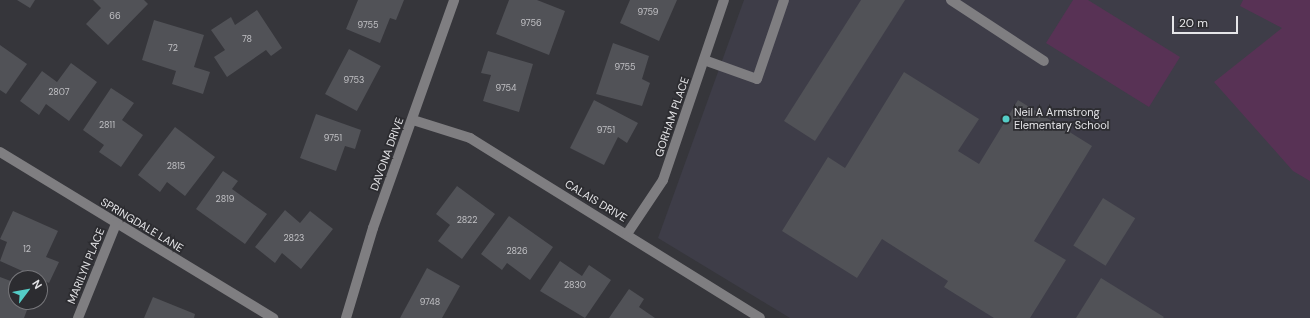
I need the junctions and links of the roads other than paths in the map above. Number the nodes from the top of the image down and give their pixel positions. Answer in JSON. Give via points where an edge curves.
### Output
{"nodes":[{"id":1,"x":454,"y":0,"type":"edge"},
{"id":2,"x":724,"y":0,"type":"edge"},
{"id":3,"x":784,"y":0,"type":"edge"},
{"id":4,"x":951,"y":0,"type":"edge"},
{"id":5,"x":704,"y":60,"type":"junction"},
{"id":6,"x":1044,"y":61,"type":"dead end"},
{"id":7,"x":413,"y":120,"type":"junction"},
{"id":8,"x":0,"y":152,"type":"edge"},
{"id":9,"x":116,"y":224,"type":"junction"},
{"id":10,"x":627,"y":234,"type":"junction"},
{"id":11,"x":78,"y":318,"type":"edge"},
{"id":12,"x":273,"y":318,"type":"edge"},
{"id":13,"x":346,"y":318,"type":"edge"},
{"id":14,"x":760,"y":318,"type":"edge"}],
"edges":[{"from":1,"to":7,"type":"street","name":"DAVONA DRIVE"},
{"from":2,"to":5,"type":"street","name":"GORHAM PLACE"},
{"from":3,"to":5,"type":"street","via":[[757,79]]},
{"from":4,"to":6,"type":"street"},
{"from":5,"to":10,"type":"street","name":"GORHAM PLACE","via":[[663,180]]},
{"from":7,"to":10,"type":"street","name":"CALAIS DRIVE","via":[[470,138]]},
{"from":7,"to":13,"type":"street","name":"DAVONA DRIVE","via":[[373,228]]},
{"from":8,"to":9,"type":"street","name":"SPRINGDALE LANE"},
{"from":9,"to":11,"type":"street","name":"MARILYN PLACE"},
{"from":9,"to":12,"type":"street","name":"SPRINGDALE LANE"},
{"from":10,"to":14,"type":"street","name":"CALAIS DRIVE"}]}
